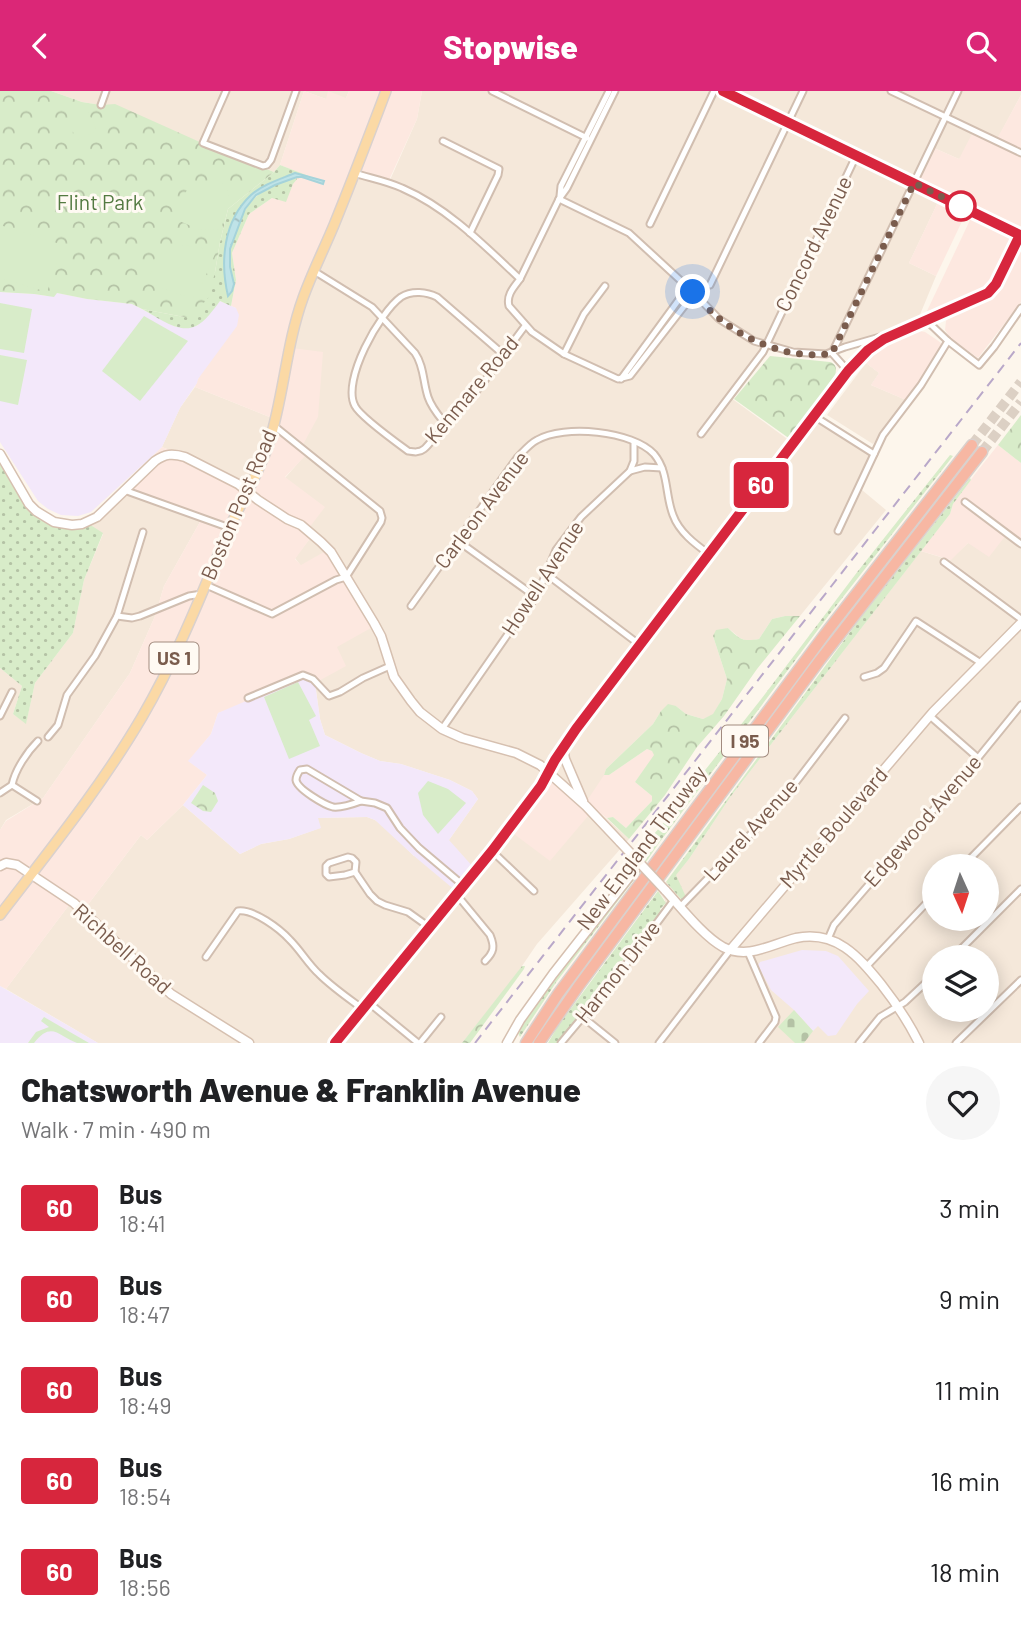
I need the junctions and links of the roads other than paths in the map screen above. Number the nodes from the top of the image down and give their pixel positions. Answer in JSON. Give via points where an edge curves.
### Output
{"nodes":[{"id":1,"x":106,"y":91,"type":"edge"},
{"id":2,"x":226,"y":91,"type":"edge"},
{"id":3,"x":296,"y":91,"type":"edge"},
{"id":4,"x":386,"y":91,"type":"edge"},
{"id":5,"x":492,"y":91,"type":"edge"},
{"id":6,"x":609,"y":91,"type":"edge"},
{"id":7,"x":615,"y":91,"type":"edge"},
{"id":8,"x":714,"y":91,"type":"edge"},
{"id":9,"x":723,"y":91,"type":"edge"},
{"id":10,"x":803,"y":91,"type":"edge"},
{"id":11,"x":891,"y":91,"type":"edge"},
{"id":12,"x":958,"y":91,"type":"edge"},
{"id":13,"x":101,"y":105,"type":"dead end"},
{"id":14,"x":945,"y":117,"type":"junction"},
{"id":15,"x":788,"y":123,"type":"junction"},
{"id":16,"x":589,"y":139,"type":"junction"},
{"id":17,"x":443,"y":141,"type":"dead end"},
{"id":18,"x":1021,"y":153,"type":"edge"},
{"id":19,"x":856,"y":156,"type":"junction"},
{"id":20,"x":354,"y":173,"type":"junction"},
{"id":21,"x":914,"y":183,"type":"junction"},
{"id":22,"x":559,"y":199,"type":"junction"},
{"id":23,"x":650,"y":224,"type":"dead end"},
{"id":24,"x":470,"y":233,"type":"junction"},
{"id":25,"x":1021,"y":234,"type":"edge"},
{"id":26,"x":314,"y":271,"type":"junction"},
{"id":27,"x":520,"y":279,"type":"junction"},
{"id":28,"x":710,"y":285,"type":"dead end"},
{"id":29,"x":605,"y":286,"type":"dead end"},
{"id":30,"x":693,"y":292,"type":"junction"},
{"id":31,"x":1021,"y":309,"type":"edge"},
{"id":32,"x":383,"y":317,"type":"junction"},
{"id":33,"x":926,"y":320,"type":"junction"},
{"id":34,"x":525,"y":326,"type":"junction"},
{"id":35,"x":894,"y":333,"type":"junction"},
{"id":36,"x":948,"y":341,"type":"junction"},
{"id":37,"x":766,"y":345,"type":"junction"},
{"id":38,"x":845,"y":347,"type":"junction"},
{"id":39,"x":832,"y":353,"type":"junction"},
{"id":40,"x":564,"y":354,"type":"junction"},
{"id":41,"x":504,"y":355,"type":"junction"},
{"id":42,"x":856,"y":361,"type":"junction"},
{"id":43,"x":848,"y":371,"type":"junction"},
{"id":44,"x":814,"y":416,"type":"junction"},
{"id":45,"x":274,"y":425,"type":"junction"},
{"id":46,"x":447,"y":426,"type":"junction"},
{"id":47,"x":701,"y":433,"type":"dead end"},
{"id":48,"x":634,"y":442,"type":"junction"},
{"id":49,"x":972,"y":445,"type":"tunnel mouth"},
{"id":50,"x":982,"y":452,"type":"tunnel mouth"},
{"id":51,"x":0,"y":453,"type":"edge"},
{"id":52,"x":874,"y":454,"type":"junction"},
{"id":53,"x":662,"y":468,"type":"junction"},
{"id":54,"x":630,"y":471,"type":"junction"},
{"id":55,"x":124,"y":490,"type":"junction"},
{"id":56,"x":247,"y":491,"type":"junction"},
{"id":57,"x":965,"y":502,"type":"dead end"},
{"id":58,"x":230,"y":528,"type":"junction"},
{"id":59,"x":838,"y":530,"type":"dead end"},
{"id":60,"x":143,"y":532,"type":"dead end"},
{"id":61,"x":458,"y":541,"type":"junction"},
{"id":62,"x":1021,"y":544,"type":"edge"},
{"id":63,"x":709,"y":554,"type":"junction"},
{"id":64,"x":944,"y":562,"type":"dead end"},
{"id":65,"x":545,"y":573,"type":"junction"},
{"id":66,"x":346,"y":577,"type":"junction"},
{"id":67,"x":204,"y":590,"type":"junction"},
{"id":68,"x":536,"y":597,"type":"junction"},
{"id":69,"x":411,"y":606,"type":"dead end"},
{"id":70,"x":117,"y":616,"type":"junction"},
{"id":71,"x":1021,"y":621,"type":"edge"},
{"id":72,"x":640,"y":645,"type":"junction"},
{"id":73,"x":981,"y":663,"type":"junction"},
{"id":74,"x":390,"y":666,"type":"junction"},
{"id":75,"x":864,"y":677,"type":"dead end"},
{"id":76,"x":12,"y":692,"type":"dead end"},
{"id":77,"x":248,"y":698,"type":"dead end"},
{"id":78,"x":1021,"y":705,"type":"edge"},
{"id":79,"x":1014,"y":713,"type":"junction"},
{"id":80,"x":0,"y":716,"type":"edge"},
{"id":81,"x":930,"y":716,"type":"junction"},
{"id":82,"x":845,"y":718,"type":"dead end"},
{"id":83,"x":1021,"y":720,"type":"edge"},
{"id":84,"x":442,"y":729,"type":"junction"},
{"id":85,"x":48,"y":737,"type":"dead end"},
{"id":86,"x":38,"y":741,"type":"dead end"},
{"id":87,"x":563,"y":747,"type":"junction"},
{"id":88,"x":978,"y":758,"type":"junction"},
{"id":89,"x":548,"y":772,"type":"junction"},
{"id":90,"x":12,"y":785,"type":"junction"},
{"id":91,"x":0,"y":793,"type":"edge"},
{"id":92,"x":37,"y":801,"type":"dead end"},
{"id":93,"x":361,"y":801,"type":"junction"},
{"id":94,"x":586,"y":806,"type":"junction"},
{"id":95,"x":1021,"y":807,"type":"edge"},
{"id":96,"x":492,"y":851,"type":"junction"},
{"id":97,"x":975,"y":854,"type":"edge"},
{"id":98,"x":638,"y":865,"type":"junction"},
{"id":99,"x":0,"y":866,"type":"edge"},
{"id":100,"x":355,"y":872,"type":"junction"},
{"id":101,"x":32,"y":874,"type":"junction"},
{"id":102,"x":464,"y":886,"type":"junction"},
{"id":103,"x":1021,"y":889,"type":"edge"},
{"id":104,"x":534,"y":891,"type":"dead end"},
{"id":105,"x":457,"y":895,"type":"junction"},
{"id":106,"x":677,"y":903,"type":"junction"},
{"id":107,"x":922,"y":908,"type":"edge"},
{"id":108,"x":0,"y":915,"type":"edge"},
{"id":109,"x":429,"y":927,"type":"junction"},
{"id":110,"x":828,"y":939,"type":"junction"},
{"id":111,"x":965,"y":945,"type":"edge"},
{"id":112,"x":731,"y":950,"type":"junction"},
{"id":113,"x":748,"y":952,"type":"junction"},
{"id":114,"x":206,"y":957,"type":"dead end"},
{"id":115,"x":485,"y":961,"type":"dead end"},
{"id":116,"x":866,"y":967,"type":"junction"},
{"id":117,"x":1021,"y":980,"type":"edge"},
{"id":118,"x":922,"y":986,"type":"edge"},
{"id":119,"x":898,"y":1005,"type":"junction"},
{"id":120,"x":365,"y":1006,"type":"junction"},
{"id":121,"x":441,"y":1017,"type":"dead end"},
{"id":122,"x":584,"y":1018,"type":"junction"},
{"id":123,"x":250,"y":1043,"type":"edge"},
{"id":124,"x":335,"y":1043,"type":"edge"},
{"id":125,"x":419,"y":1043,"type":"edge"},
{"id":126,"x":507,"y":1043,"type":"edge"},
{"id":127,"x":526,"y":1043,"type":"edge"},
{"id":128,"x":539,"y":1043,"type":"edge"},
{"id":129,"x":561,"y":1043,"type":"edge"},
{"id":130,"x":615,"y":1043,"type":"edge"},
{"id":131,"x":660,"y":1043,"type":"edge"},
{"id":132,"x":759,"y":1043,"type":"edge"},
{"id":133,"x":859,"y":1043,"type":"edge"},
{"id":134,"x":919,"y":1043,"type":"edge"},
{"id":135,"x":956,"y":1043,"type":"edge"}],
"edges":[{"from":1,"to":13,"type":"street"},
{"from":2,"to":3,"type":"street","via":[[203,143],[258,165],[271,160]]},
{"from":4,"to":20,"type":"main road","name":"Boston Post Road","number":"US 1"},
{"from":5,"to":16,"type":"street"},
{"from":6,"to":16,"type":"street"},
{"from":7,"to":16,"type":"street"},
{"from":8,"to":23,"type":"street"},
{"from":9,"to":15,"type":"street"},
{"from":10,"to":15,"type":"street"},
{"from":11,"to":14,"type":"street"},
{"from":12,"to":14,"type":"street"},
{"from":14,"to":18,"type":"street"},
{"from":14,"to":21,"type":"street"},
{"from":15,"to":19,"type":"street"},
{"from":15,"to":28,"type":"street"},
{"from":16,"to":22,"type":"street","via":[[561,186]]},
{"from":17,"to":24,"type":"street","via":[[499,169]]},
{"from":19,"to":21,"type":"street"},
{"from":19,"to":37,"type":"street","name":"Concord Avenue"},
{"from":20,"to":24,"type":"street","via":[[400,186]]},
{"from":20,"to":26,"type":"main road","name":"Boston Post Road","number":"US 1"},
{"from":21,"to":25,"type":"street"},
{"from":21,"to":39,"type":"street"},
{"from":22,"to":27,"type":"street"},
{"from":22,"to":30,"type":"street","via":[[629,233]]},
{"from":24,"to":27,"type":"street"},
{"from":25,"to":33,"type":"street","via":[[993,289]]},
{"from":26,"to":32,"type":"street"},
{"from":26,"to":45,"type":"main road","name":"Boston Post Road","number":"US 1","via":[[297,317]]},
{"from":27,"to":34,"type":"street","via":[[508,302]]},
{"from":29,"to":40,"type":"street","via":[[584,314]]},
{"from":30,"to":37,"type":"street","via":[[719,319]]},
{"from":30,"to":40,"type":"street","via":[[630,376],[614,379]]},
{"from":31,"to":36,"type":"street","via":[[979,365]]},
{"from":32,"to":41,"type":"street","via":[[404,296],[429,293]]},
{"from":32,"to":46,"type":"street","via":[[418,358],[430,403]]},
{"from":32,"to":46,"type":"street","name":"Kenmare Road","via":[[357,366],[352,391],[355,406],[408,451],[425,449]]},
{"from":33,"to":35,"type":"street"},
{"from":33,"to":36,"type":"street"},
{"from":34,"to":40,"type":"street"},
{"from":34,"to":41,"type":"street","name":"Kenmare Road"},
{"from":35,"to":38,"type":"street"},
{"from":35,"to":42,"type":"street"},
{"from":36,"to":52,"type":"street"},
{"from":37,"to":39,"type":"street","via":[[805,354]]},
{"from":37,"to":47,"type":"street","name":"Concord Avenue"},
{"from":38,"to":39,"type":"street"},
{"from":38,"to":42,"type":"street","via":[[853,349]]},
{"from":39,"to":43,"type":"street"},
{"from":41,"to":46,"type":"street","name":"Kenmare Road"},
{"from":42,"to":43,"type":"street"},
{"from":43,"to":44,"type":"street"},
{"from":44,"to":52,"type":"street"},
{"from":44,"to":63,"type":"street"},
{"from":45,"to":56,"type":"main road","name":"Boston Post Road","number":"US 1"},
{"from":45,"to":66,"type":"street","via":[[380,511],[381,522]]},
{"from":48,"to":53,"type":"street","name":"Carleon Avenue","via":[[653,454]]},
{"from":48,"to":54,"type":"street"},
{"from":48,"to":61,"type":"street","name":"Carleon Avenue","via":[[586,431],[537,440],[517,458]]},
{"from":49,"to":127,"type":"highway","name":"New England Thruway","number":"I 95","via":[[812,650]]},
{"from":50,"to":128,"type":"highway","name":"New England Thruway","number":"I 95","via":[[826,652]]},
{"from":51,"to":55,"type":"street","via":[[29,503],[54,522],[90,521]]},
{"from":52,"to":59,"type":"street"},
{"from":53,"to":54,"type":"street"},
{"from":53,"to":63,"type":"street","via":[[676,523]]},
{"from":54,"to":65,"type":"street","name":"Howell Avenue","via":[[581,517],[555,550]]},
{"from":55,"to":56,"type":"street","via":[[155,461],[170,454]]},
{"from":55,"to":58,"type":"street"},
{"from":56,"to":58,"type":"main road","name":"Boston Post Road","number":"US 1"},
{"from":56,"to":66,"type":"street","via":[[312,534],[331,552]]},
{"from":57,"to":62,"type":"street"},
{"from":58,"to":67,"type":"main road","name":"Boston Post Road","number":"US 1"},
{"from":60,"to":70,"type":"street"},
{"from":61,"to":68,"type":"street"},
{"from":61,"to":69,"type":"street","name":"Carleon Avenue"},
{"from":63,"to":72,"type":"street"},
{"from":64,"to":71,"type":"street"},
{"from":65,"to":68,"type":"street","name":"Howell Avenue"},
{"from":65,"to":72,"type":"street"},
{"from":66,"to":67,"type":"street","via":[[272,614]]},
{"from":66,"to":74,"type":"street","via":[[381,636]]},
{"from":67,"to":70,"type":"street","via":[[140,616]]},
{"from":67,"to":101,"type":"main road","name":"Boston Post Road","number":"US 1","via":[[147,709]]},
{"from":68,"to":84,"type":"street","name":"Howell Avenue"},
{"from":70,"to":85,"type":"street","via":[[67,695],[58,725]]},
{"from":71,"to":73,"type":"street","name":"Myrtle Boulevard"},
{"from":72,"to":87,"type":"street"},
{"from":73,"to":75,"type":"street","via":[[916,621],[884,668]]},
{"from":73,"to":81,"type":"street","name":"Myrtle Boulevard"},
{"from":74,"to":77,"type":"street","via":[[333,695],[303,675]]},
{"from":74,"to":84,"type":"street","via":[[420,712]]},
{"from":76,"to":80,"type":"street"},
{"from":78,"to":79,"type":"street","name":"Edgewood Avenue"},
{"from":79,"to":83,"type":"street"},
{"from":79,"to":88,"type":"street","name":"Edgewood Avenue"},
{"from":81,"to":88,"type":"street"},
{"from":81,"to":112,"type":"street","name":"Myrtle Boulevard"},
{"from":82,"to":106,"type":"street","name":"Laurel Avenue","via":[[777,807]]},
{"from":84,"to":89,"type":"street","via":[[516,754]]},
{"from":86,"to":90,"type":"street"},
{"from":87,"to":89,"type":"street"},
{"from":87,"to":94,"type":"street"},
{"from":88,"to":110,"type":"street","name":"Edgewood Avenue","via":[[834,925]]},
{"from":89,"to":94,"type":"street"},
{"from":89,"to":96,"type":"street"},
{"from":90,"to":91,"type":"street"},
{"from":90,"to":92,"type":"street"},
{"from":93,"to":93,"type":"street","via":[[307,769],[297,774],[297,784],[327,805],[341,807]]},
{"from":93,"to":102,"type":"street","via":[[387,808],[419,848]]},
{"from":94,"to":98,"type":"street","bridge":true},
{"from":95,"to":97,"type":"street"},
{"from":96,"to":102,"type":"street"},
{"from":96,"to":104,"type":"street"},
{"from":98,"to":106,"type":"street","bridge":true},
{"from":98,"to":126,"type":"street","via":[[553,974]]},
{"from":99,"to":101,"type":"street","via":[[11,863]]},
{"from":100,"to":100,"type":"street","via":[[352,857],[329,863],[325,869],[329,877]]},
{"from":100,"to":109,"type":"street","via":[[377,901],[408,912]]},
{"from":101,"to":108,"type":"main road","number":"US 1"},
{"from":101,"to":123,"type":"street","name":"Richbell Road","via":[[74,903],[171,994]]},
{"from":102,"to":105,"type":"street"},
{"from":103,"to":111,"type":"street"},
{"from":105,"to":109,"type":"street"},
{"from":105,"to":115,"type":"street","via":[[494,943]]},
{"from":106,"to":112,"type":"street","via":[[709,936]]},
{"from":106,"to":122,"type":"street","name":"Harmon Drive"},
{"from":107,"to":116,"type":"street"},
{"from":109,"to":120,"type":"street"},
{"from":110,"to":113,"type":"street","via":[[797,938]]},
{"from":110,"to":116,"type":"street","via":[[851,951]]},
{"from":112,"to":113,"type":"street"},
{"from":112,"to":131,"type":"street","name":"Myrtle Boulevard"},
{"from":113,"to":132,"type":"street","via":[[776,1017]]},
{"from":114,"to":120,"type":"street","via":[[243,910],[278,929],[320,975]]},
{"from":116,"to":119,"type":"street"},
{"from":117,"to":135,"type":"street"},
{"from":118,"to":119,"type":"street"},
{"from":119,"to":133,"type":"street","via":[[880,1017]]},
{"from":119,"to":134,"type":"street"},
{"from":120,"to":124,"type":"street"},
{"from":120,"to":125,"type":"street"},
{"from":121,"to":125,"type":"street"},
{"from":122,"to":129,"type":"street","name":"Harmon Drive"},
{"from":122,"to":130,"type":"street"}]}
